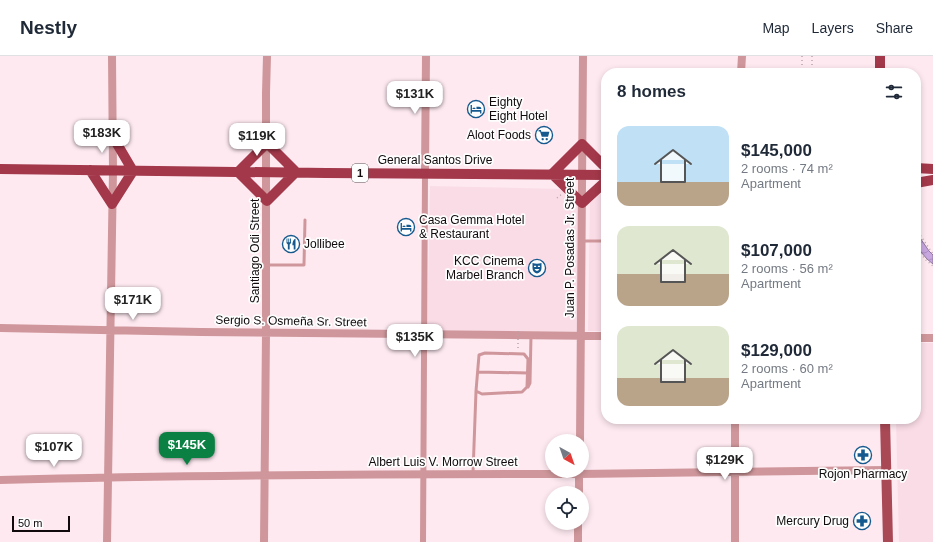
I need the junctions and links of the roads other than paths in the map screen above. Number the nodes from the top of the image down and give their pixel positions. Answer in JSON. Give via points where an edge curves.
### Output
{"nodes":[{"id":1,"x":112,"y":56,"type":"edge"},
{"id":2,"x":267,"y":56,"type":"edge"},
{"id":3,"x":426,"y":56,"type":"edge"},
{"id":4,"x":583,"y":56,"type":"edge"},
{"id":5,"x":742,"y":56,"type":"edge"},
{"id":6,"x":880,"y":56,"type":"edge"},
{"id":7,"x":741,"y":68,"type":"edge"},
{"id":8,"x":880,"y":68,"type":"edge"},
{"id":9,"x":112,"y":137,"type":"junction"},
{"id":10,"x":267,"y":143,"type":"junction"},
{"id":11,"x":582,"y":144,"type":"junction"},
{"id":12,"x":601,"y":163,"type":"edge"},
{"id":13,"x":921,"y":168,"type":"edge"},
{"id":14,"x":0,"y":169,"type":"edge"},
{"id":15,"x":933,"y":169,"type":"edge"},
{"id":16,"x":90,"y":170,"type":"junction"},
{"id":17,"x":113,"y":171,"type":"junction"},
{"id":18,"x":133,"y":171,"type":"junction"},
{"id":19,"x":238,"y":172,"type":"junction"},
{"id":20,"x":267,"y":172,"type":"junction"},
{"id":21,"x":296,"y":172,"type":"junction"},
{"id":22,"x":425,"y":173,"type":"junction"},
{"id":23,"x":552,"y":174,"type":"junction"},
{"id":24,"x":601,"y":174,"type":"edge"},
{"id":25,"x":582,"y":175,"type":"junction"},
{"id":26,"x":933,"y":180,"type":"edge"},
{"id":27,"x":921,"y":182,"type":"edge"},
{"id":28,"x":601,"y":186,"type":"edge"},
{"id":29,"x":267,"y":201,"type":"junction"},
{"id":30,"x":582,"y":203,"type":"junction"},
{"id":31,"x":112,"y":204,"type":"junction"},
{"id":32,"x":305,"y":220,"type":"dead end"},
{"id":33,"x":582,"y":241,"type":"junction"},
{"id":34,"x":601,"y":241,"type":"edge"},
{"id":35,"x":267,"y":265,"type":"junction"},
{"id":36,"x":0,"y":328,"type":"edge"},
{"id":37,"x":110,"y":330,"type":"junction"},
{"id":38,"x":266,"y":333,"type":"junction"},
{"id":39,"x":424,"y":334,"type":"junction"},
{"id":40,"x":531,"y":336,"type":"junction"},
{"id":41,"x":581,"y":336,"type":"junction"},
{"id":42,"x":601,"y":336,"type":"edge"},
{"id":43,"x":921,"y":338,"type":"edge"},
{"id":44,"x":933,"y":338,"type":"edge"},
{"id":45,"x":478,"y":372,"type":"junction"},
{"id":46,"x":528,"y":373,"type":"junction"},
{"id":47,"x":527,"y":387,"type":"junction"},
{"id":48,"x":476,"y":391,"type":"junction"},
{"id":49,"x":735,"y":424,"type":"edge"},
{"id":50,"x":885,"y":424,"type":"edge"},
{"id":51,"x":580,"y":434,"type":"edge"},
{"id":52,"x":886,"y":470,"type":"junction"},
{"id":53,"x":545,"y":472,"type":"edge"},
{"id":54,"x":589,"y":472,"type":"edge"},
{"id":55,"x":735,"y":472,"type":"junction"},
{"id":56,"x":473,"y":473,"type":"junction"},
{"id":57,"x":424,"y":474,"type":"junction"},
{"id":58,"x":265,"y":476,"type":"junction"},
{"id":59,"x":108,"y":477,"type":"junction"},
{"id":60,"x":0,"y":480,"type":"edge"},
{"id":61,"x":578,"y":530,"type":"edge"},
{"id":62,"x":107,"y":542,"type":"edge"},
{"id":63,"x":264,"y":542,"type":"edge"},
{"id":64,"x":418,"y":542,"type":"edge"},
{"id":65,"x":423,"y":542,"type":"edge"},
{"id":66,"x":578,"y":542,"type":"edge"},
{"id":67,"x":735,"y":542,"type":"edge"},
{"id":68,"x":888,"y":542,"type":"edge"}],
"edges":[{"from":1,"to":9,"type":"street"},
{"from":2,"to":10,"type":"street","name":"Santiago Odi Street"},
{"from":3,"to":22,"type":"street"},
{"from":4,"to":11,"type":"street","name":"Juan P. Posadas Jr. Street"},
{"from":5,"to":7,"type":"street"},
{"from":6,"to":8,"type":"highway"},
{"from":9,"to":17,"type":"street"},
{"from":9,"to":18,"type":"highway"},
{"from":10,"to":19,"type":"highway"},
{"from":10,"to":20,"type":"street","name":"Santiago Odi Street"},
{"from":10,"to":21,"type":"highway"},
{"from":11,"to":12,"type":"highway"},
{"from":11,"to":23,"type":"highway"},
{"from":11,"to":25,"type":"street","name":"Juan P. Posadas Jr. Street"},
{"from":13,"to":15,"type":"highway"},
{"from":14,"to":16,"type":"highway","name":"General Santos Drive","number":"1"},
{"from":16,"to":17,"type":"highway","name":"General Santos Drive","number":"1"},
{"from":16,"to":31,"type":"highway"},
{"from":17,"to":18,"type":"highway","name":"General Santos Drive","number":"1"},
{"from":17,"to":31,"type":"street"},
{"from":18,"to":19,"type":"highway","name":"General Santos Drive","number":"1"},
{"from":18,"to":31,"type":"highway"},
{"from":19,"to":20,"type":"highway","name":"General Santos Drive","number":"1"},
{"from":19,"to":29,"type":"highway"},
{"from":20,"to":21,"type":"highway","name":"General Santos Drive","number":"1"},
{"from":20,"to":29,"type":"street","name":"Santiago Odi Street"},
{"from":21,"to":22,"type":"highway","name":"General Santos Drive","number":"1"},
{"from":21,"to":29,"type":"highway"},
{"from":22,"to":23,"type":"highway","name":"General Santos Drive","number":"1"},
{"from":22,"to":39,"type":"street"},
{"from":23,"to":25,"type":"highway","name":"General Santos Drive","number":"1"},
{"from":23,"to":30,"type":"highway"},
{"from":24,"to":25,"type":"highway","name":"General Santos Drive","number":"1"},
{"from":25,"to":30,"type":"street","name":"Juan P. Posadas Jr. Street"},
{"from":26,"to":27,"type":"highway"},
{"from":28,"to":30,"type":"highway"},
{"from":29,"to":35,"type":"street","name":"Santiago Odi Street"},
{"from":30,"to":33,"type":"street","name":"Juan P. Posadas Jr. Street"},
{"from":31,"to":37,"type":"street"},
{"from":32,"to":35,"type":"lane","via":[[304,265]]},
{"from":33,"to":34,"type":"lane"},
{"from":33,"to":41,"type":"street","name":"Juan P. Posadas Jr. Street"},
{"from":35,"to":38,"type":"street","name":"Santiago Odi Street"},
{"from":36,"to":37,"type":"street","name":"Sergio S. Osmeña Sr. Street"},
{"from":37,"to":38,"type":"street","name":"Sergio S. Osmeña Sr. Street"},
{"from":37,"to":59,"type":"street"},
{"from":38,"to":39,"type":"street","name":"Sergio S. Osmeña Sr. Street"},
{"from":38,"to":58,"type":"street","name":"Santiago Odi Street"},
{"from":39,"to":40,"type":"street","name":"Sergio S. Osmeña Sr. Street"},
{"from":39,"to":57,"type":"street"},
{"from":40,"to":41,"type":"street","name":"Sergio S. Osmeña Sr. Street"},
{"from":40,"to":47,"type":"lane","via":[[530,384]]},
{"from":41,"to":42,"type":"street","name":"Sergio S. Osmeña Sr. Street"},
{"from":41,"to":51,"type":"street","name":"Juan P. Posadas Jr. Street"},
{"from":43,"to":44,"type":"street"},
{"from":45,"to":46,"type":"lane"},
{"from":45,"to":46,"type":"lane","via":[[479,355],[485,353],[524,354],[528,358]]},
{"from":45,"to":48,"type":"lane"},
{"from":46,"to":47,"type":"lane"},
{"from":47,"to":48,"type":"lane","via":[[522,392],[482,394]]},
{"from":48,"to":56,"type":"lane"},
{"from":49,"to":55,"type":"street"},
{"from":50,"to":52,"type":"main road"},
{"from":52,"to":55,"type":"street","name":"Albert Luis V. Morrow Street"},
{"from":52,"to":68,"type":"main road"},
{"from":53,"to":56,"type":"street","name":"Albert Luis V. Morrow Street"},
{"from":54,"to":55,"type":"street","name":"Albert Luis V. Morrow Street"},
{"from":55,"to":67,"type":"street"},
{"from":56,"to":57,"type":"street","name":"Albert Luis V. Morrow Street"},
{"from":57,"to":58,"type":"street","name":"Albert Luis V. Morrow Street"},
{"from":57,"to":65,"type":"street"},
{"from":58,"to":59,"type":"street","name":"Albert Luis V. Morrow Street"},
{"from":58,"to":63,"type":"street","name":"Santiago Odi Street"},
{"from":59,"to":60,"type":"street","name":"Albert Luis V. Morrow Street"},
{"from":59,"to":62,"type":"street"},
{"from":61,"to":66,"type":"street"},
{"from":64,"to":65,"type":"street"}]}
